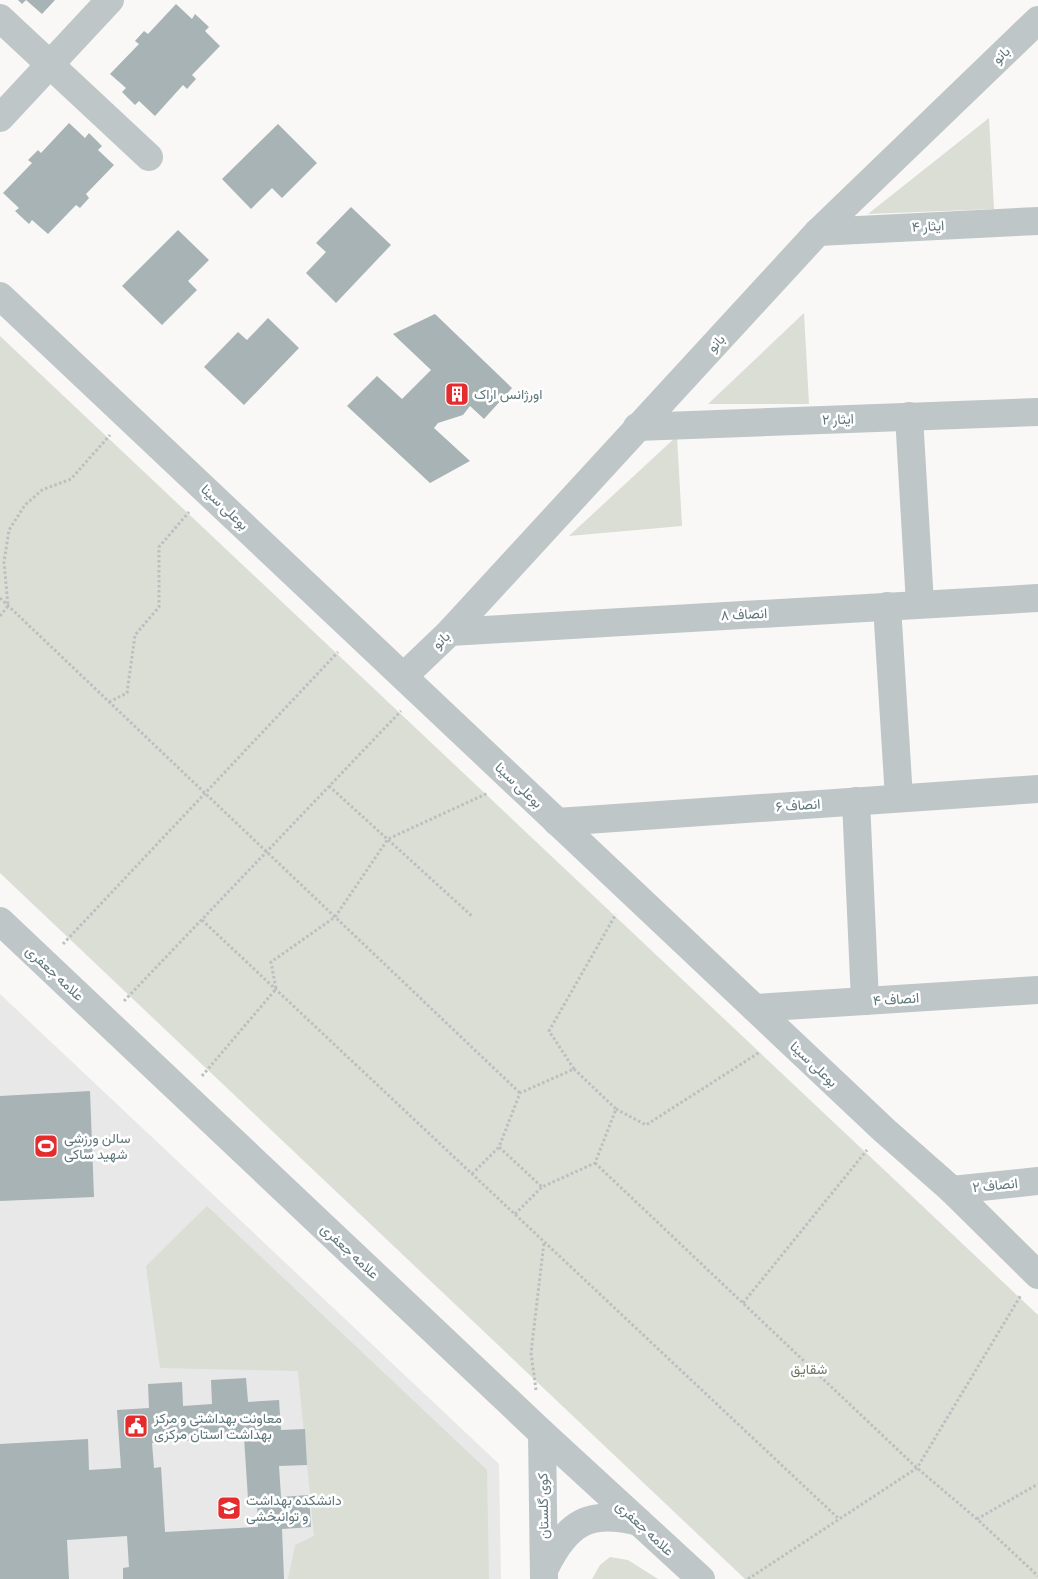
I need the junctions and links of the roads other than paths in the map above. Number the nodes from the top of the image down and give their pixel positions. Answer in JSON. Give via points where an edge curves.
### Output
{"nodes":[{"id":1,"x":110,"y":0,"type":"edge"},
{"id":2,"x":0,"y":18,"type":"edge"},
{"id":3,"x":1038,"y":20,"type":"edge"},
{"id":4,"x":1028,"y":38,"type":"edge"},
{"id":5,"x":50,"y":64,"type":"junction"},
{"id":6,"x":0,"y":118,"type":"edge"},
{"id":7,"x":149,"y":157,"type":"dead end"},
{"id":8,"x":1038,"y":220,"type":"edge"},
{"id":9,"x":818,"y":232,"type":"junction"},
{"id":10,"x":0,"y":296,"type":"edge"},
{"id":11,"x":1038,"y":412,"type":"edge"},
{"id":12,"x":909,"y":416,"type":"junction"},
{"id":13,"x":637,"y":426,"type":"junction"},
{"id":14,"x":1038,"y":598,"type":"edge"},
{"id":15,"x":920,"y":604,"type":"junction"},
{"id":16,"x":888,"y":606,"type":"junction"},
{"id":17,"x":450,"y":632,"type":"junction"},
{"id":18,"x":412,"y":684,"type":"junction"},
{"id":19,"x":1038,"y":789,"type":"edge"},
{"id":20,"x":899,"y":798,"type":"junction"},
{"id":21,"x":856,"y":801,"type":"junction"},
{"id":22,"x":558,"y":822,"type":"junction"},
{"id":23,"x":0,"y":921,"type":"edge"},
{"id":24,"x":1038,"y":990,"type":"edge"},
{"id":25,"x":865,"y":1001,"type":"junction"},
{"id":26,"x":755,"y":1008,"type":"junction"},
{"id":27,"x":1038,"y":1181,"type":"edge"},
{"id":28,"x":952,"y":1190,"type":"junction"},
{"id":29,"x":1036,"y":1273,"type":"edge"},
{"id":30,"x":542,"y":1433,"type":"junction"},
{"id":31,"x":639,"y":1522,"type":"junction"},
{"id":32,"x":544,"y":1574,"type":"edge"},
{"id":33,"x":701,"y":1579,"type":"edge"}],
"edges":[{"from":1,"to":5,"type":"street"},
{"from":2,"to":5,"type":"street"},
{"from":3,"to":4,"type":"street","name":"بانو"},
{"from":4,"to":9,"type":"street","name":"بانو"},
{"from":5,"to":6,"type":"street"},
{"from":5,"to":7,"type":"street"},
{"from":8,"to":9,"type":"street","name":"ایثار ۴"},
{"from":9,"to":13,"type":"street","name":"بانو"},
{"from":10,"to":18,"type":"street","name":"بوعلی سینا"},
{"from":11,"to":12,"type":"street","name":"ایثار ۲"},
{"from":12,"to":13,"type":"street","name":"ایثار ۲"},
{"from":12,"to":15,"type":"street"},
{"from":13,"to":17,"type":"street","name":"بانو"},
{"from":14,"to":15,"type":"street","name":"انصاف ۸"},
{"from":15,"to":16,"type":"street","name":"انصاف ۸"},
{"from":16,"to":17,"type":"street","name":"انصاف ۸"},
{"from":16,"to":20,"type":"street"},
{"from":17,"to":18,"type":"street","name":"بانو"},
{"from":18,"to":22,"type":"street","name":"بوعلی سینا"},
{"from":19,"to":20,"type":"street","name":"انصاف ۶"},
{"from":20,"to":21,"type":"street","name":"انصاف ۶"},
{"from":21,"to":22,"type":"street","name":"انصاف ۶"},
{"from":21,"to":25,"type":"street"},
{"from":22,"to":26,"type":"street","name":"بوعلی سینا"},
{"from":23,"to":30,"type":"street","name":"علامه جعفری"},
{"from":24,"to":25,"type":"street","name":"انصاف ۴"},
{"from":25,"to":26,"type":"street","name":"انصاف ۴"},
{"from":26,"to":28,"type":"street","name":"بوعلی سینا"},
{"from":27,"to":28,"type":"street","name":"انصاف ۲"},
{"from":28,"to":29,"type":"street","name":"بوعلی سینا"},
{"from":30,"to":31,"type":"street","name":"علامه جعفری"},
{"from":30,"to":32,"type":"street","name":"کوی گلستان"},
{"from":31,"to":32,"type":"street","via":[[618,1516],[582,1523],[556,1546]]},
{"from":31,"to":33,"type":"street","name":"علامه جعفری"}]}
